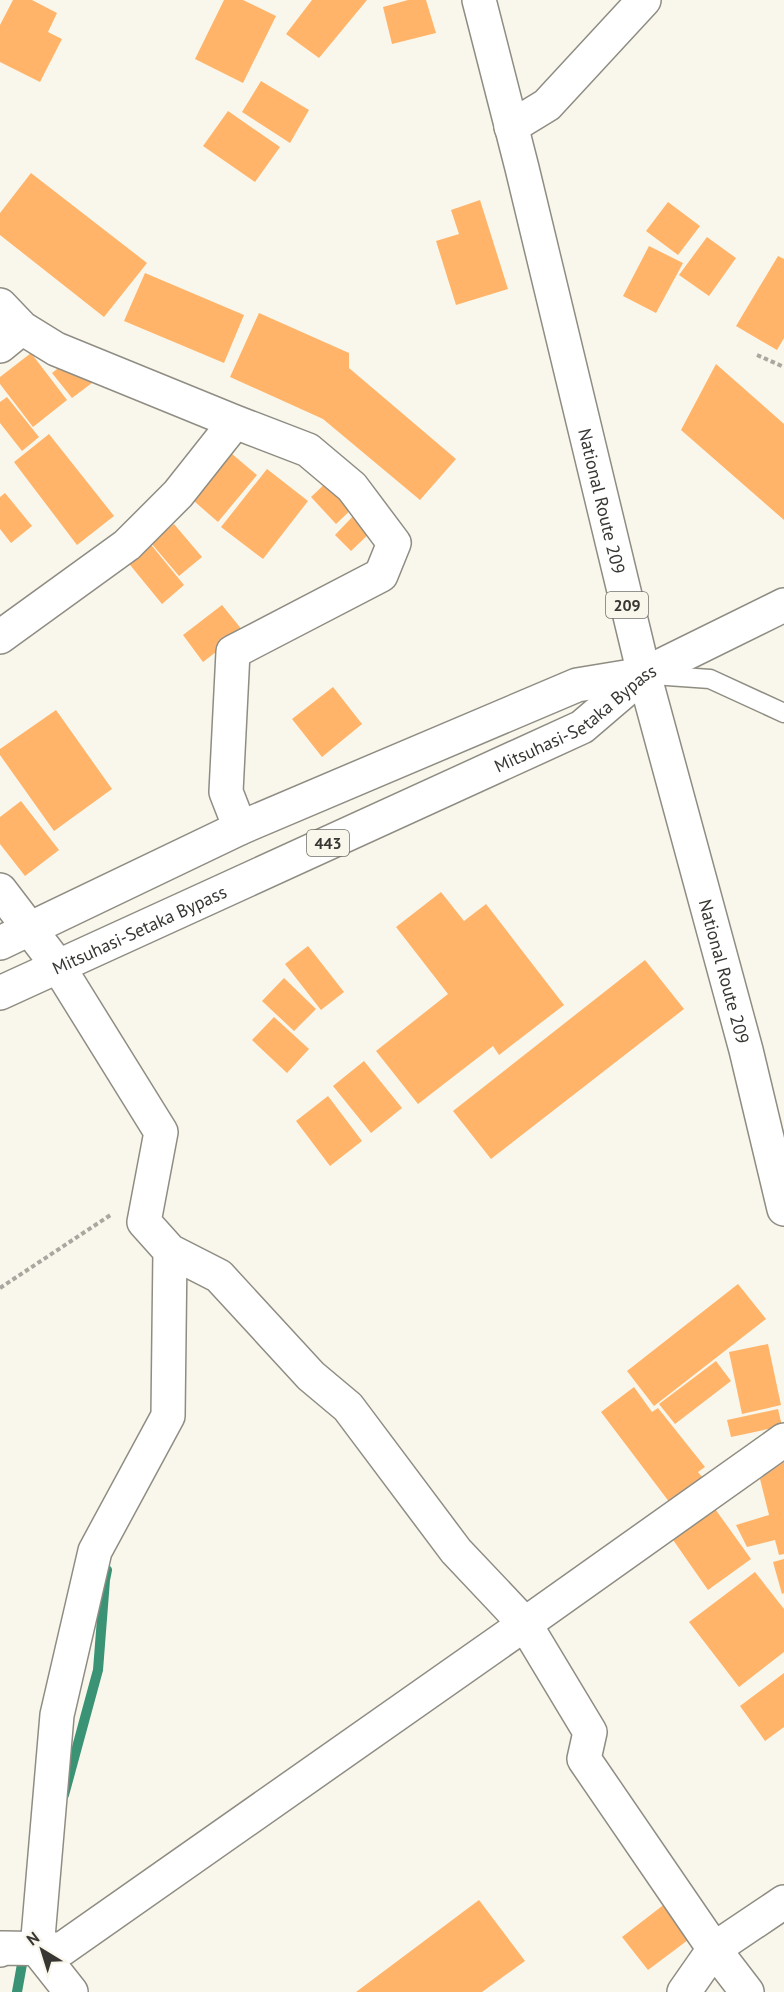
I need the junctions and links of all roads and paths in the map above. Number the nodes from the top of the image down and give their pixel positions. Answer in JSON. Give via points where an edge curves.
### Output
{"nodes":[{"id":1,"x":479,"y":0,"type":"edge"},
{"id":2,"x":644,"y":0,"type":"edge"},
{"id":3,"x":511,"y":127,"type":"junction"},
{"id":4,"x":7,"y":326,"type":"edge"},
{"id":5,"x":757,"y":355,"type":"dead end"},
{"id":6,"x":784,"y":368,"type":"edge"},
{"id":7,"x":235,"y":422,"type":"junction"},
{"id":8,"x":784,"y":605,"type":"edge"},
{"id":9,"x":0,"y":637,"type":"edge"},
{"id":10,"x":644,"y":674,"type":"junction"},
{"id":11,"x":784,"y":713,"type":"edge"},
{"id":12,"x":240,"y":828,"type":"junction"},
{"id":13,"x":0,"y":890,"type":"edge"},
{"id":14,"x":30,"y":930,"type":"junction"},
{"id":15,"x":0,"y":943,"type":"edge"},
{"id":16,"x":58,"y":966,"type":"junction"},
{"id":17,"x":0,"y":993,"type":"edge"},
{"id":18,"x":784,"y":1209,"type":"edge"},
{"id":19,"x":144,"y":1222,"type":"junction"},
{"id":20,"x":171,"y":1251,"type":"junction"},
{"id":21,"x":0,"y":1288,"type":"edge"},
{"id":22,"x":784,"y":1440,"type":"edge"},
{"id":23,"x":525,"y":1624,"type":"junction"},
{"id":24,"x":784,"y":1902,"type":"edge"},
{"id":25,"x":1,"y":1949,"type":"edge"},
{"id":26,"x":37,"y":1949,"type":"junction"},
{"id":27,"x":714,"y":1949,"type":"junction"},
{"id":28,"x":71,"y":1992,"type":"edge"},
{"id":29,"x":684,"y":1992,"type":"edge"},
{"id":30,"x":747,"y":1992,"type":"edge"}],
"edges":[{"from":1,"to":3,"type":"main road","name":"National Route 209","number":"209"},
{"from":2,"to":3,"type":"main road","via":[[547,105]]},
{"from":3,"to":10,"type":"main road","name":"National Route 209","number":"209"},
{"from":4,"to":7,"type":"main road"},
{"from":5,"to":6,"type":"path"},
{"from":7,"to":9,"type":"main road","via":[[178,494],[127,545]]},
{"from":7,"to":12,"type":"main road","via":[[308,450],[352,487],[394,543],[381,575],[233,652],[226,792]]},
{"from":8,"to":10,"type":"main road","number":"443"},
{"from":10,"to":11,"type":"lane","via":[[710,679]]},
{"from":10,"to":12,"type":"main road","name":"Mitsuhasi-Setaka Bypass","number":"443","via":[[577,685]]},
{"from":10,"to":16,"type":"main road","name":"Mitsuhasi-Setaka Bypass","number":"443","via":[[582,727]]},
{"from":10,"to":18,"type":"main road","name":"National Route 209","number":"209","via":[[746,1050]]},
{"from":12,"to":14,"type":"main road","name":"Mitsuhasi-Setaka Bypass","number":"443"},
{"from":13,"to":14,"type":"main road"},
{"from":14,"to":15,"type":"main road","name":"Mitsuhasi-Setaka Bypass","number":"443"},
{"from":14,"to":16,"type":"main road"},
{"from":16,"to":17,"type":"main road","name":"Mitsuhasi-Setaka Bypass","number":"443"},
{"from":16,"to":19,"type":"main road","via":[[161,1132]]},
{"from":19,"to":20,"type":"main road"},
{"from":19,"to":21,"type":"path","via":[[123,1207]]},
{"from":20,"to":23,"type":"main road","via":[[219,1276],[311,1376],[348,1407],[456,1551]]},
{"from":20,"to":26,"type":"main road","via":[[168,1416],[95,1551],[57,1715]]},
{"from":22,"to":23,"type":"main road"},
{"from":23,"to":26,"type":"main road","via":[[62,1949]]},
{"from":23,"to":27,"type":"main road","via":[[590,1732],[584,1759]]},
{"from":24,"to":27,"type":"main road"},
{"from":25,"to":26,"type":"main road"},
{"from":26,"to":28,"type":"main road"},
{"from":27,"to":29,"type":"main road"},
{"from":27,"to":30,"type":"main road"}]}
